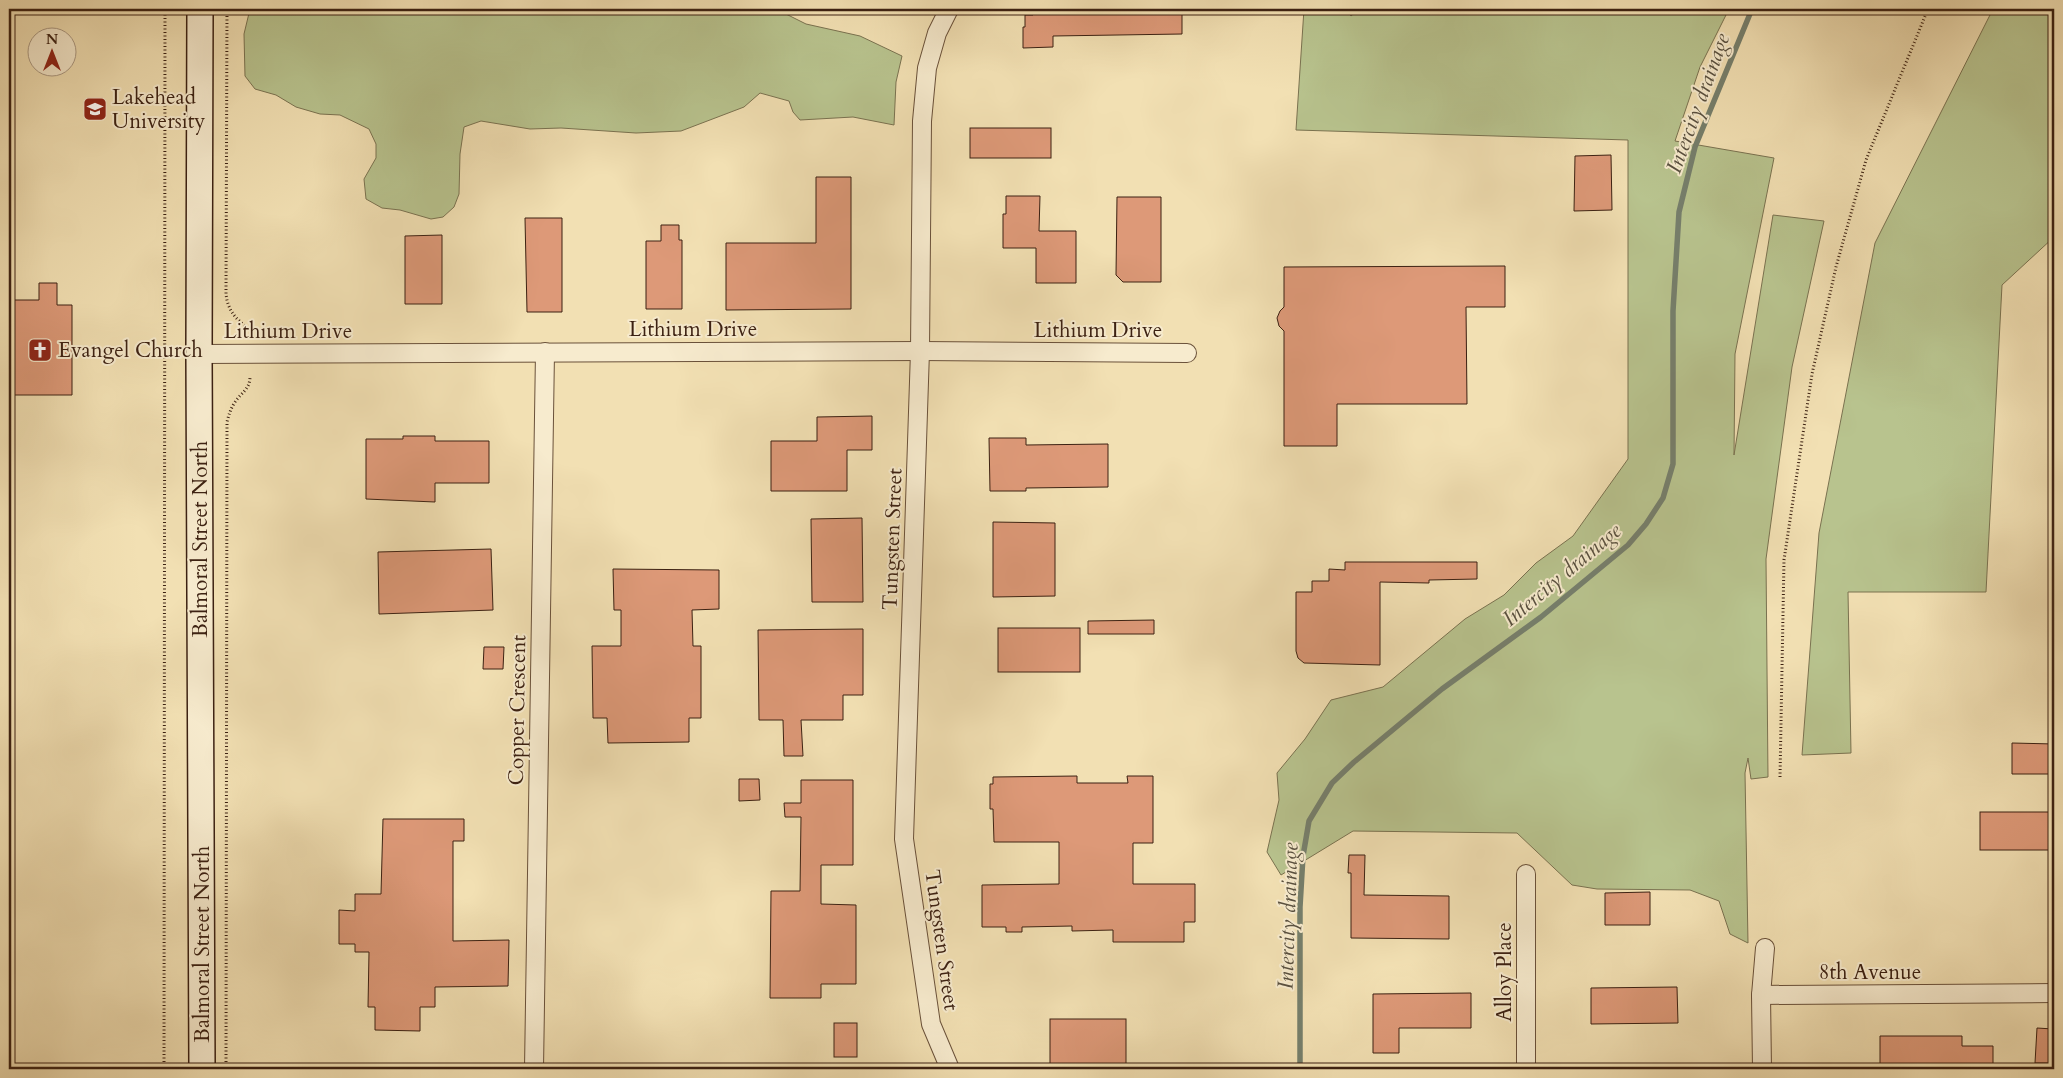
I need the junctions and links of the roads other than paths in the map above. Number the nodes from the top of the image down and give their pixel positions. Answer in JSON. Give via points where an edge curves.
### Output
{"nodes":[{"id":1,"x":200,"y":9,"type":"edge"},
{"id":2,"x":949,"y":9,"type":"edge"},
{"id":3,"x":920,"y":351,"type":"junction"},
{"id":4,"x":545,"y":352,"type":"junction"},
{"id":5,"x":1187,"y":353,"type":"dead end"},
{"id":6,"x":199,"y":354,"type":"junction"},
{"id":7,"x":1526,"y":874,"type":"dead end"},
{"id":8,"x":1765,"y":948,"type":"dead end"},
{"id":9,"x":2054,"y":992,"type":"edge"},
{"id":10,"x":1761,"y":995,"type":"junction"},
{"id":11,"x":202,"y":1069,"type":"edge"},
{"id":12,"x":534,"y":1069,"type":"edge"},
{"id":13,"x":950,"y":1069,"type":"edge"},
{"id":14,"x":1526,"y":1069,"type":"edge"},
{"id":15,"x":1762,"y":1069,"type":"edge"}],
"edges":[{"from":1,"to":6,"type":"main road","name":"Balmoral Street North"},
{"from":2,"to":3,"type":"street","name":"Tungsten Street","via":[[927,68],[922,121]]},
{"from":3,"to":4,"type":"street","name":"Lithium Drive"},
{"from":3,"to":5,"type":"street","name":"Lithium Drive"},
{"from":3,"to":13,"type":"street","name":"Tungsten Street","via":[[904,839],[932,1024]]},
{"from":4,"to":6,"type":"street","name":"Lithium Drive"},
{"from":4,"to":12,"type":"street","name":"Copper Crescent"},
{"from":6,"to":11,"type":"main road","name":"Balmoral Street North"},
{"from":7,"to":14,"type":"street","name":"Alloy Place"},
{"from":8,"to":10,"type":"street"},
{"from":9,"to":10,"type":"street","name":"8th Avenue"},
{"from":10,"to":15,"type":"street"}]}
